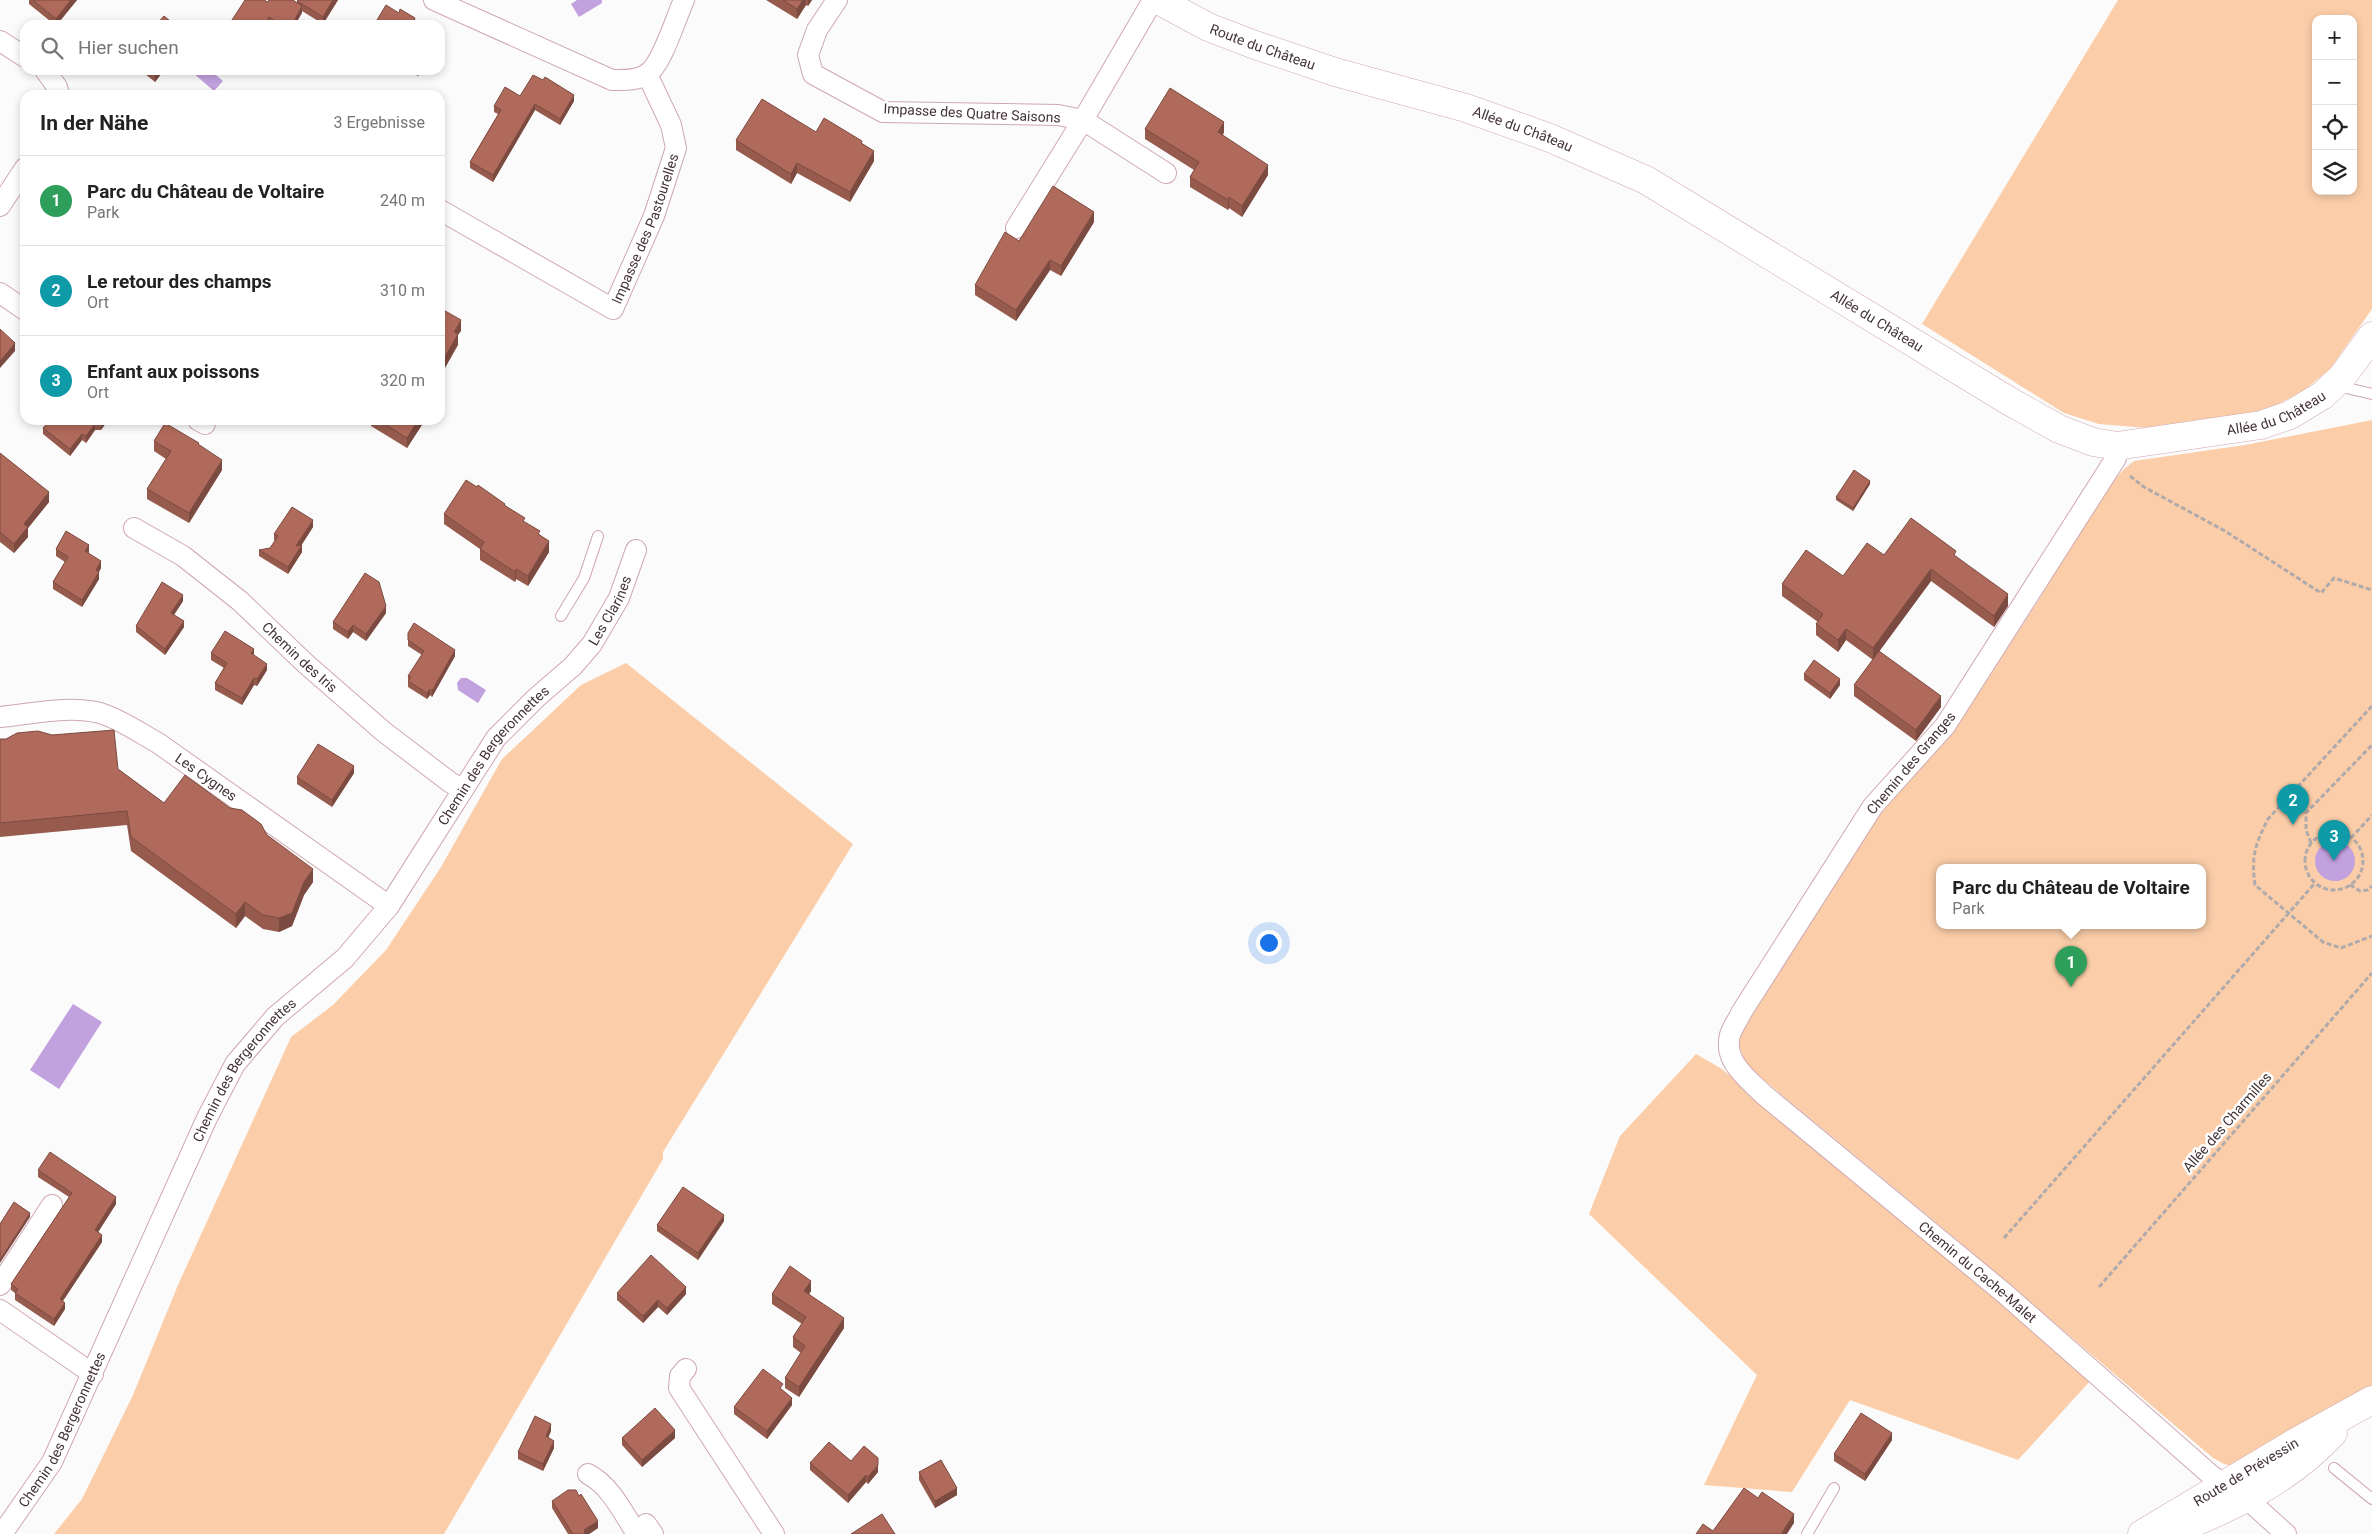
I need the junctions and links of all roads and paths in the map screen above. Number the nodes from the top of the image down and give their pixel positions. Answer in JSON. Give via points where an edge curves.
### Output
{"nodes":[{"id":1,"x":434,"y":0,"type":"edge"},
{"id":2,"x":684,"y":0,"type":"edge"},
{"id":3,"x":837,"y":0,"type":"edge"},
{"id":4,"x":1153,"y":0,"type":"edge"},
{"id":5,"x":1158,"y":0,"type":"edge"},
{"id":6,"x":0,"y":41,"type":"edge"},
{"id":7,"x":20,"y":54,"type":"edge"},
{"id":8,"x":647,"y":74,"type":"junction"},
{"id":9,"x":49,"y":75,"type":"edge"},
{"id":10,"x":1372,"y":82,"type":"joint"},
{"id":11,"x":58,"y":90,"type":"edge"},
{"id":12,"x":1083,"y":120,"type":"junction"},
{"id":13,"x":1166,"y":173,"type":"dead end"},
{"id":14,"x":20,"y":176,"type":"edge"},
{"id":15,"x":0,"y":206,"type":"edge"},
{"id":16,"x":445,"y":213,"type":"edge"},
{"id":17,"x":1016,"y":228,"type":"dead end"},
{"id":18,"x":0,"y":294,"type":"edge"},
{"id":19,"x":20,"y":307,"type":"edge"},
{"id":20,"x":2372,"y":336,"type":"edge"},
{"id":21,"x":2334,"y":385,"type":"junction"},
{"id":22,"x":2372,"y":394,"type":"edge"},
{"id":23,"x":2117,"y":452,"type":"junction"},
{"id":24,"x":134,"y":528,"type":"dead end"},
{"id":25,"x":598,"y":536,"type":"dead end"},
{"id":26,"x":636,"y":550,"type":"dead end"},
{"id":27,"x":2372,"y":590,"type":"edge"},
{"id":28,"x":561,"y":616,"type":"dead end"},
{"id":29,"x":573,"y":666,"type":"joint"},
{"id":30,"x":2372,"y":706,"type":"edge"},
{"id":31,"x":0,"y":717,"type":"edge"},
{"id":32,"x":2372,"y":744,"type":"edge"},
{"id":33,"x":463,"y":789,"type":"junction"},
{"id":34,"x":2372,"y":815,"type":"edge"},
{"id":35,"x":2351,"y":838,"type":"junction"},
{"id":36,"x":2311,"y":844,"type":"junction"},
{"id":37,"x":2315,"y":883,"type":"junction"},
{"id":38,"x":2350,"y":885,"type":"junction"},
{"id":39,"x":2372,"y":886,"type":"edge"},
{"id":40,"x":389,"y":906,"type":"junction"},
{"id":41,"x":2290,"y":912,"type":"junction"},
{"id":42,"x":2372,"y":936,"type":"edge"},
{"id":43,"x":2372,"y":973,"type":"edge"},
{"id":44,"x":1731,"y":1058,"type":"joint"},
{"id":45,"x":52,"y":1205,"type":"dead end"},
{"id":46,"x":2004,"y":1238,"type":"dead end"},
{"id":47,"x":0,"y":1285,"type":"edge"},
{"id":48,"x":2099,"y":1287,"type":"dead end"},
{"id":49,"x":0,"y":1310,"type":"edge"},
{"id":50,"x":686,"y":1370,"type":"dead end"},
{"id":51,"x":93,"y":1374,"type":"junction"},
{"id":52,"x":2362,"y":1406,"type":"edge"},
{"id":53,"x":2334,"y":1468,"type":"dead end"},
{"id":54,"x":588,"y":1474,"type":"dead end"},
{"id":55,"x":1834,"y":1488,"type":"dead end"},
{"id":56,"x":2236,"y":1492,"type":"junction"},
{"id":57,"x":2372,"y":1499,"type":"edge"},
{"id":58,"x":645,"y":1531,"type":"edge"},
{"id":59,"x":2,"y":1534,"type":"edge"},
{"id":60,"x":774,"y":1534,"type":"edge"},
{"id":61,"x":1807,"y":1534,"type":"edge"},
{"id":62,"x":2142,"y":1534,"type":"edge"},
{"id":63,"x":2167,"y":1534,"type":"edge"},
{"id":64,"x":2286,"y":1534,"type":"edge"}],
"edges":[{"from":1,"to":8,"type":"street","via":[[612,80],[630,80]]},
{"from":2,"to":8,"type":"street","via":[[657,62]]},
{"from":3,"to":12,"type":"street","name":"Impasse des Quatre Saisons","via":[[817,30],[808,55],[813,74],[883,112],[1058,115]]},
{"from":4,"to":12,"type":"street"},
{"from":5,"to":10,"type":"street","name":"Route du Château","via":[[1208,27],[1255,46]]},
{"from":6,"to":7,"type":"street"},
{"from":8,"to":16,"type":"street","name":"Impasse des Pastourelles","via":[[671,125],[676,148],[654,216],[613,310]]},
{"from":9,"to":11,"type":"street"},
{"from":10,"to":23,"type":"street","name":"Allée du Château","via":[[1466,108],[1540,134],[1646,180],[2008,402],[2059,429]]},
{"from":12,"to":13,"type":"street"},
{"from":12,"to":17,"type":"street"},
{"from":14,"to":15,"type":"street"},
{"from":18,"to":19,"type":"street"},
{"from":20,"to":21,"type":"street","name":"Allée du Château"},
{"from":21,"to":22,"type":"lane"},
{"from":21,"to":23,"type":"street","name":"Allée du Château","via":[[2302,409],[2272,422],[2145,444]]},
{"from":23,"to":27,"type":"path","via":[[2132,478],[2144,487],[2225,531],[2321,593],[2334,578]]},
{"from":23,"to":44,"type":"street","name":"Chemin des Granges","via":[[1945,726],[1873,806],[1742,1013],[1730,1035]]},
{"from":24,"to":33,"type":"street","name":"Chemin des Iris","via":[[183,556],[240,601],[384,732]]},
{"from":25,"to":28,"type":"lane","via":[[584,578]]},
{"from":26,"to":29,"type":"street","name":"Les Clarines","via":[[619,598],[592,644]]},
{"from":29,"to":33,"type":"street","name":"Chemin des Bergeronnettes","via":[[496,738]]},
{"from":30,"to":41,"type":"path","via":[[2268,819],[2257,842],[2252,864],[2255,885]]},
{"from":31,"to":40,"type":"street","name":"Les Cygnes","via":[[66,710],[100,713],[134,729]]},
{"from":32,"to":36,"type":"path","via":[[2306,814],[2306,830]]},
{"from":33,"to":40,"type":"street","name":"Chemin des Bergeronnettes"},
{"from":34,"to":35,"type":"path"},
{"from":35,"to":36,"type":"path","via":[[2334,832]]},
{"from":35,"to":38,"type":"path","via":[[2362,852],[2363,862],[2361,871]]},
{"from":36,"to":37,"type":"path","via":[[2305,860],[2309,876]]},
{"from":37,"to":38,"type":"path","via":[[2332,890]]},
{"from":37,"to":41,"type":"path"},
{"from":38,"to":39,"type":"path","via":[[2360,891]]},
{"from":40,"to":51,"type":"street","name":"Chemin des Bergeronnettes","via":[[345,958],[275,1017],[236,1064],[207,1118]]},
{"from":41,"to":42,"type":"path","via":[[2323,942],[2341,948]]},
{"from":41,"to":46,"type":"path"},
{"from":43,"to":48,"type":"path","name":"Allée des Charmilles"},
{"from":44,"to":56,"type":"street","name":"Chemin du Cache-Malet","via":[[1738,1071],[1763,1094],[2004,1293],[2212,1476]]},
{"from":45,"to":47,"type":"street"},
{"from":49,"to":51,"type":"street"},
{"from":50,"to":60,"type":"street","via":[[680,1376],[680,1388]]},
{"from":51,"to":59,"type":"street","name":"Chemin des Bergeronnettes","via":[[52,1462]]},
{"from":52,"to":56,"type":"street","name":"Route de Prévessin","via":[[2296,1442]]},
{"from":53,"to":57,"type":"lane"},
{"from":54,"to":58,"type":"street","via":[[600,1480]]},
{"from":55,"to":61,"type":"lane"},
{"from":56,"to":62,"type":"street","name":"Route de Prévessin"},
{"from":56,"to":63,"type":"street","name":"Route de Prévessin"},
{"from":56,"to":64,"type":"street","name":"Chemin du Cache-Malet"}]}
